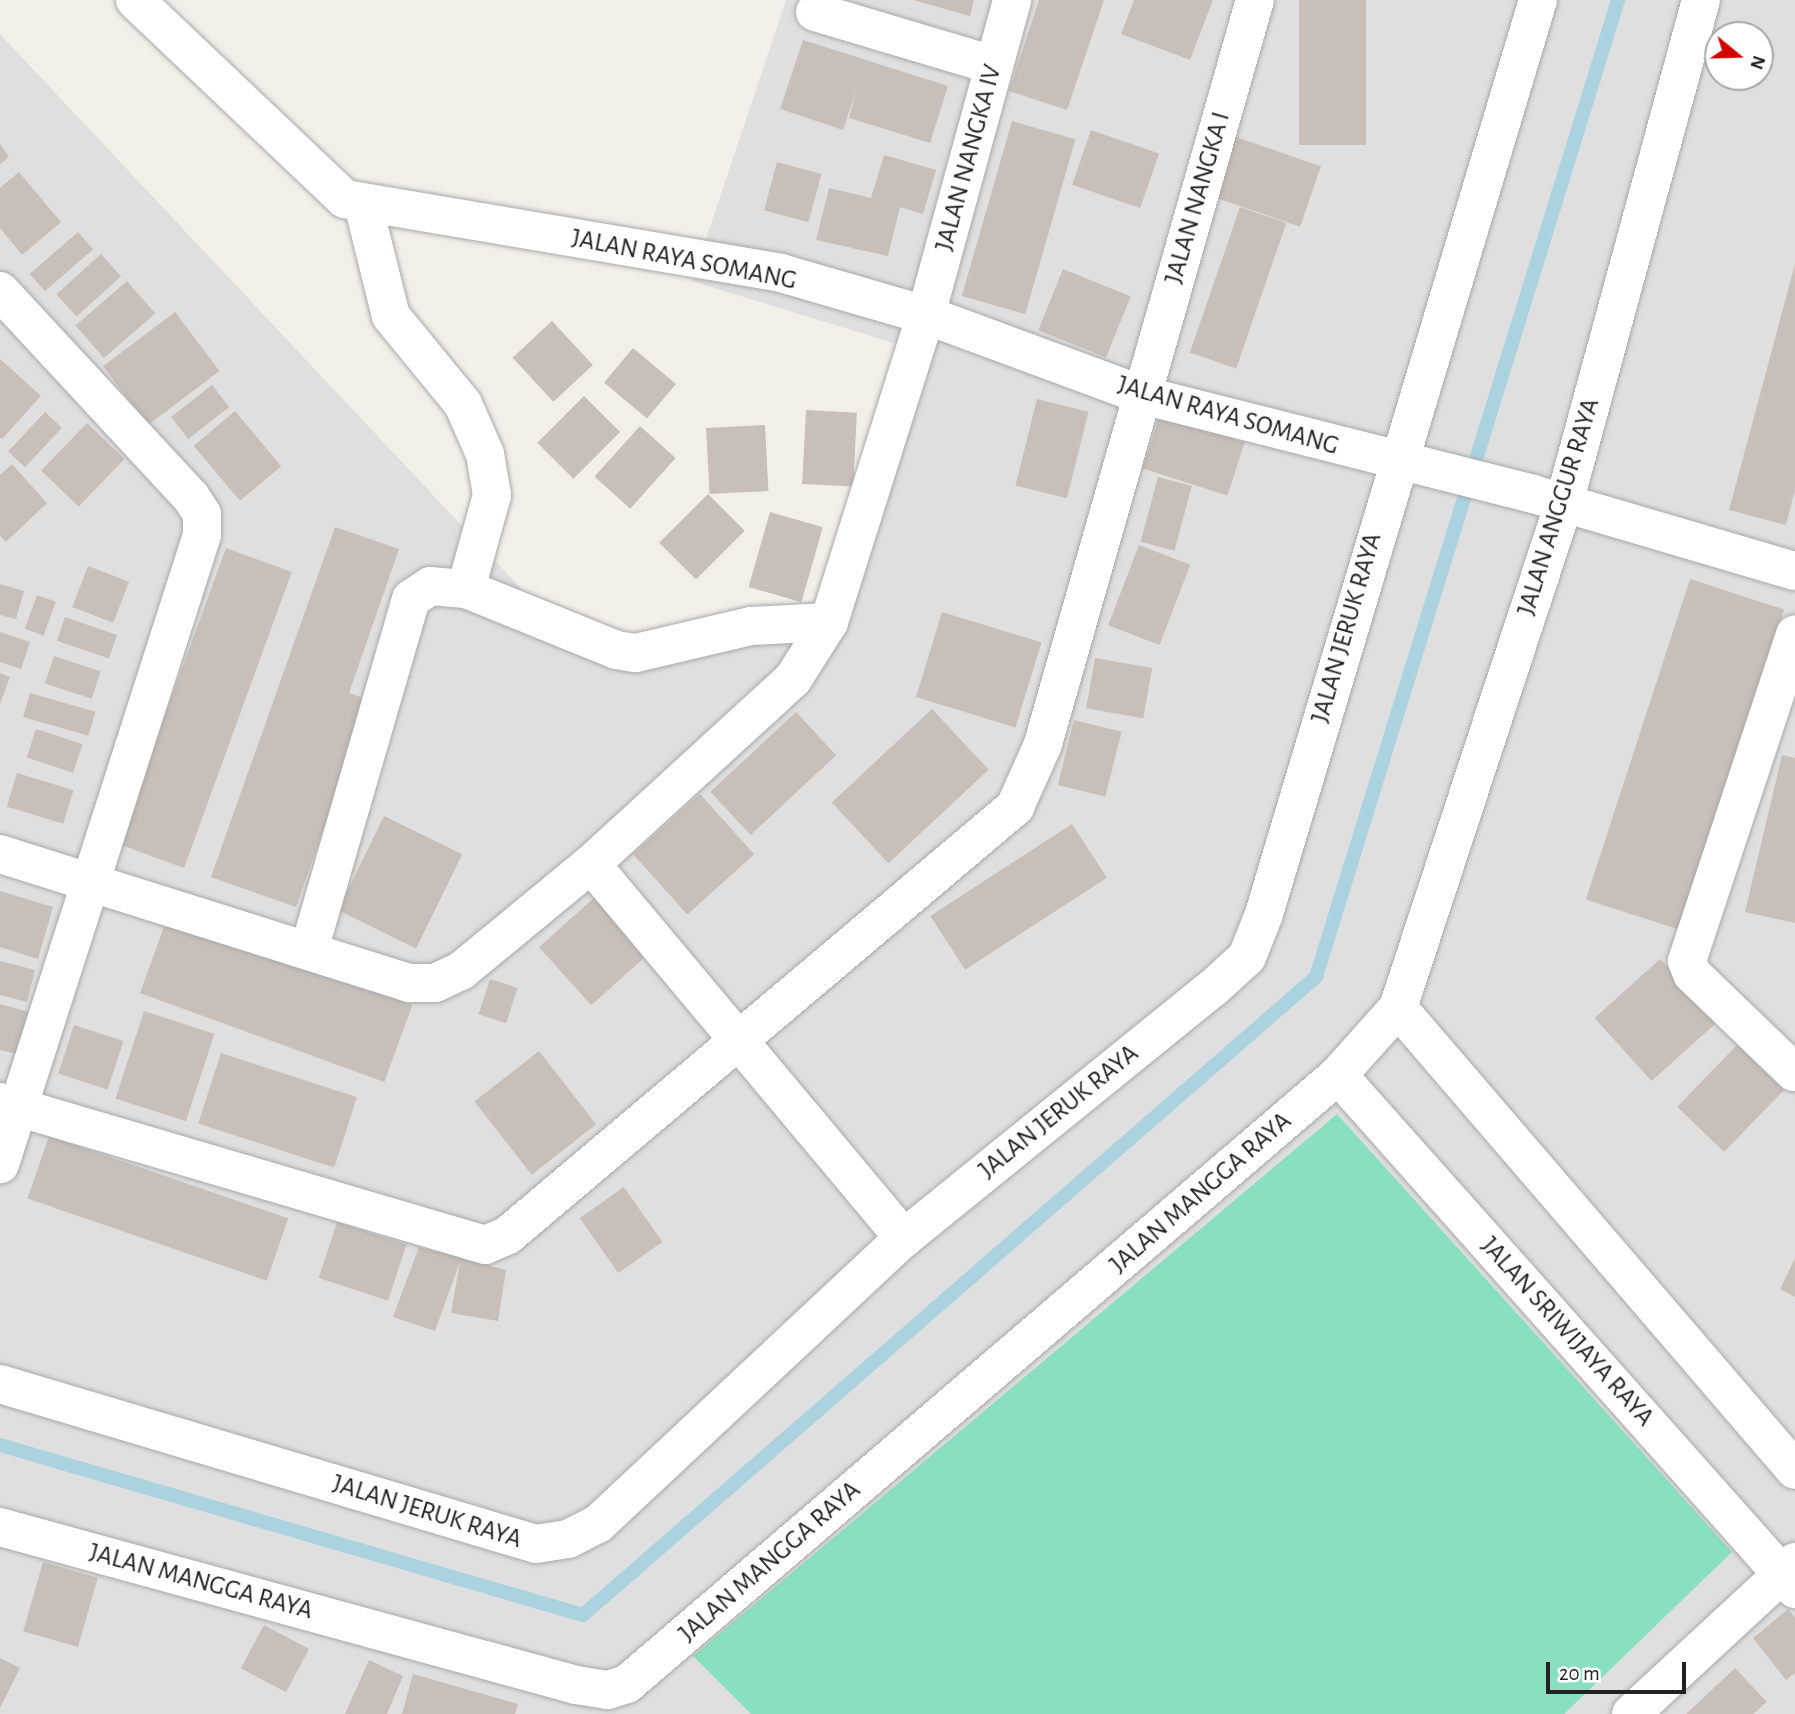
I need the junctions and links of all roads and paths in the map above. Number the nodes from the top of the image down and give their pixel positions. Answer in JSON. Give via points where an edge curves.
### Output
{"nodes":[{"id":1,"x":135,"y":0,"type":"edge"},
{"id":2,"x":1012,"y":0,"type":"edge"},
{"id":3,"x":1255,"y":0,"type":"edge"},
{"id":4,"x":1538,"y":0,"type":"edge"},
{"id":5,"x":1701,"y":0,"type":"edge"},
{"id":6,"x":814,"y":12,"type":"dead end"},
{"id":7,"x":993,"y":65,"type":"junction"},
{"id":8,"x":363,"y":204,"type":"junction"},
{"id":9,"x":0,"y":291,"type":"edge"},
{"id":10,"x":926,"y":316,"type":"junction"},
{"id":11,"x":1142,"y":396,"type":"junction"},
{"id":12,"x":1405,"y":464,"type":"junction"},
{"id":13,"x":1548,"y":499,"type":"junction"},
{"id":14,"x":1795,"y":571,"type":"edge"},
{"id":15,"x":466,"y":589,"type":"junction"},
{"id":16,"x":829,"y":622,"type":"junction"},
{"id":17,"x":1795,"y":634,"type":"edge"},
{"id":18,"x":0,"y":854,"type":"edge"},
{"id":19,"x":591,"y":864,"type":"junction"},
{"id":20,"x":89,"y":880,"type":"junction"},
{"id":21,"x":309,"y":950,"type":"junction"},
{"id":22,"x":1398,"y":1008,"type":"junction"},
{"id":23,"x":740,"y":1041,"type":"junction"},
{"id":24,"x":1794,"y":1072,"type":"edge"},
{"id":25,"x":1338,"y":1075,"type":"junction"},
{"id":26,"x":9,"y":1105,"type":"edge"},
{"id":27,"x":0,"y":1164,"type":"edge"},
{"id":28,"x":904,"y":1238,"type":"junction"},
{"id":29,"x":0,"y":1384,"type":"edge"},
{"id":30,"x":1795,"y":1470,"type":"edge"},
{"id":31,"x":0,"y":1527,"type":"edge"},
{"id":32,"x":1790,"y":1575,"type":"edge"},
{"id":33,"x":611,"y":1702,"type":"edge"},
{"id":34,"x":1631,"y":1714,"type":"edge"}],
"edges":[{"from":1,"to":8,"type":"street","name":"JALAN RAYA SOMANG","via":[[317,178]]},
{"from":2,"to":7,"type":"street","name":"JALAN NANGKA IV"},
{"from":3,"to":11,"type":"street","name":"JALAN NANGKA I"},
{"from":4,"to":12,"type":"street","name":"JALAN JERUK RAYA"},
{"from":5,"to":13,"type":"street","name":"JALAN ANGGUR RAYA"},
{"from":6,"to":7,"type":"street"},
{"from":7,"to":10,"type":"street","name":"JALAN NANGKA IV"},
{"from":8,"to":10,"type":"street","name":"JALAN RAYA SOMANG","via":[[781,273]]},
{"from":8,"to":15,"type":"street","via":[[391,316],[463,404],[485,454],[492,495]]},
{"from":9,"to":20,"type":"street","via":[[202,514],[202,535]]},
{"from":10,"to":11,"type":"street","name":"JALAN RAYA SOMANG"},
{"from":10,"to":16,"type":"street","name":"JALAN NANGKA IV"},
{"from":11,"to":12,"type":"street","name":"JALAN RAYA SOMANG"},
{"from":11,"to":23,"type":"street","name":"JALAN NANGKA I","via":[[1043,744],[1015,807]]},
{"from":12,"to":13,"type":"street","name":"JALAN RAYA SOMANG"},
{"from":12,"to":28,"type":"street","name":"JALAN JERUK RAYA","via":[[1247,957]]},
{"from":13,"to":14,"type":"street","name":"JALAN RAYA SOMANG"},
{"from":13,"to":22,"type":"street","name":"JALAN ANGGUR RAYA"},
{"from":15,"to":16,"type":"street","via":[[616,650],[636,653],[751,626]]},
{"from":15,"to":21,"type":"street","via":[[430,586],[411,599]]},
{"from":16,"to":19,"type":"street","name":"JALAN NANGKA IV","via":[[793,680]]},
{"from":17,"to":24,"type":"street","via":[[1687,961],[1692,974]]},
{"from":18,"to":20,"type":"street","name":"JALAN NANGKA IV"},
{"from":19,"to":21,"type":"street","name":"JALAN NANGKA IV","via":[[461,971],[435,983],[409,983]]},
{"from":19,"to":23,"type":"street"},
{"from":20,"to":21,"type":"street","name":"JALAN NANGKA IV"},
{"from":20,"to":26,"type":"street"},
{"from":22,"to":25,"type":"street","name":"JALAN MANGGA RAYA"},
{"from":22,"to":30,"type":"street"},
{"from":23,"to":26,"type":"street","name":"JALAN NANGKA I","via":[[508,1235],[485,1245]]},
{"from":23,"to":28,"type":"street"},
{"from":25,"to":32,"type":"street","name":"JALAN SRIWIJAYA RAYA"},
{"from":25,"to":33,"type":"street","name":"JALAN MANGGA RAYA"},
{"from":26,"to":27,"type":"street"},
{"from":28,"to":29,"type":"street","name":"JALAN JERUK RAYA","via":[[597,1524],[568,1539],[536,1544]]},
{"from":31,"to":33,"type":"street","name":"JALAN MANGGA RAYA"},
{"from":32,"to":34,"type":"street"}]}
